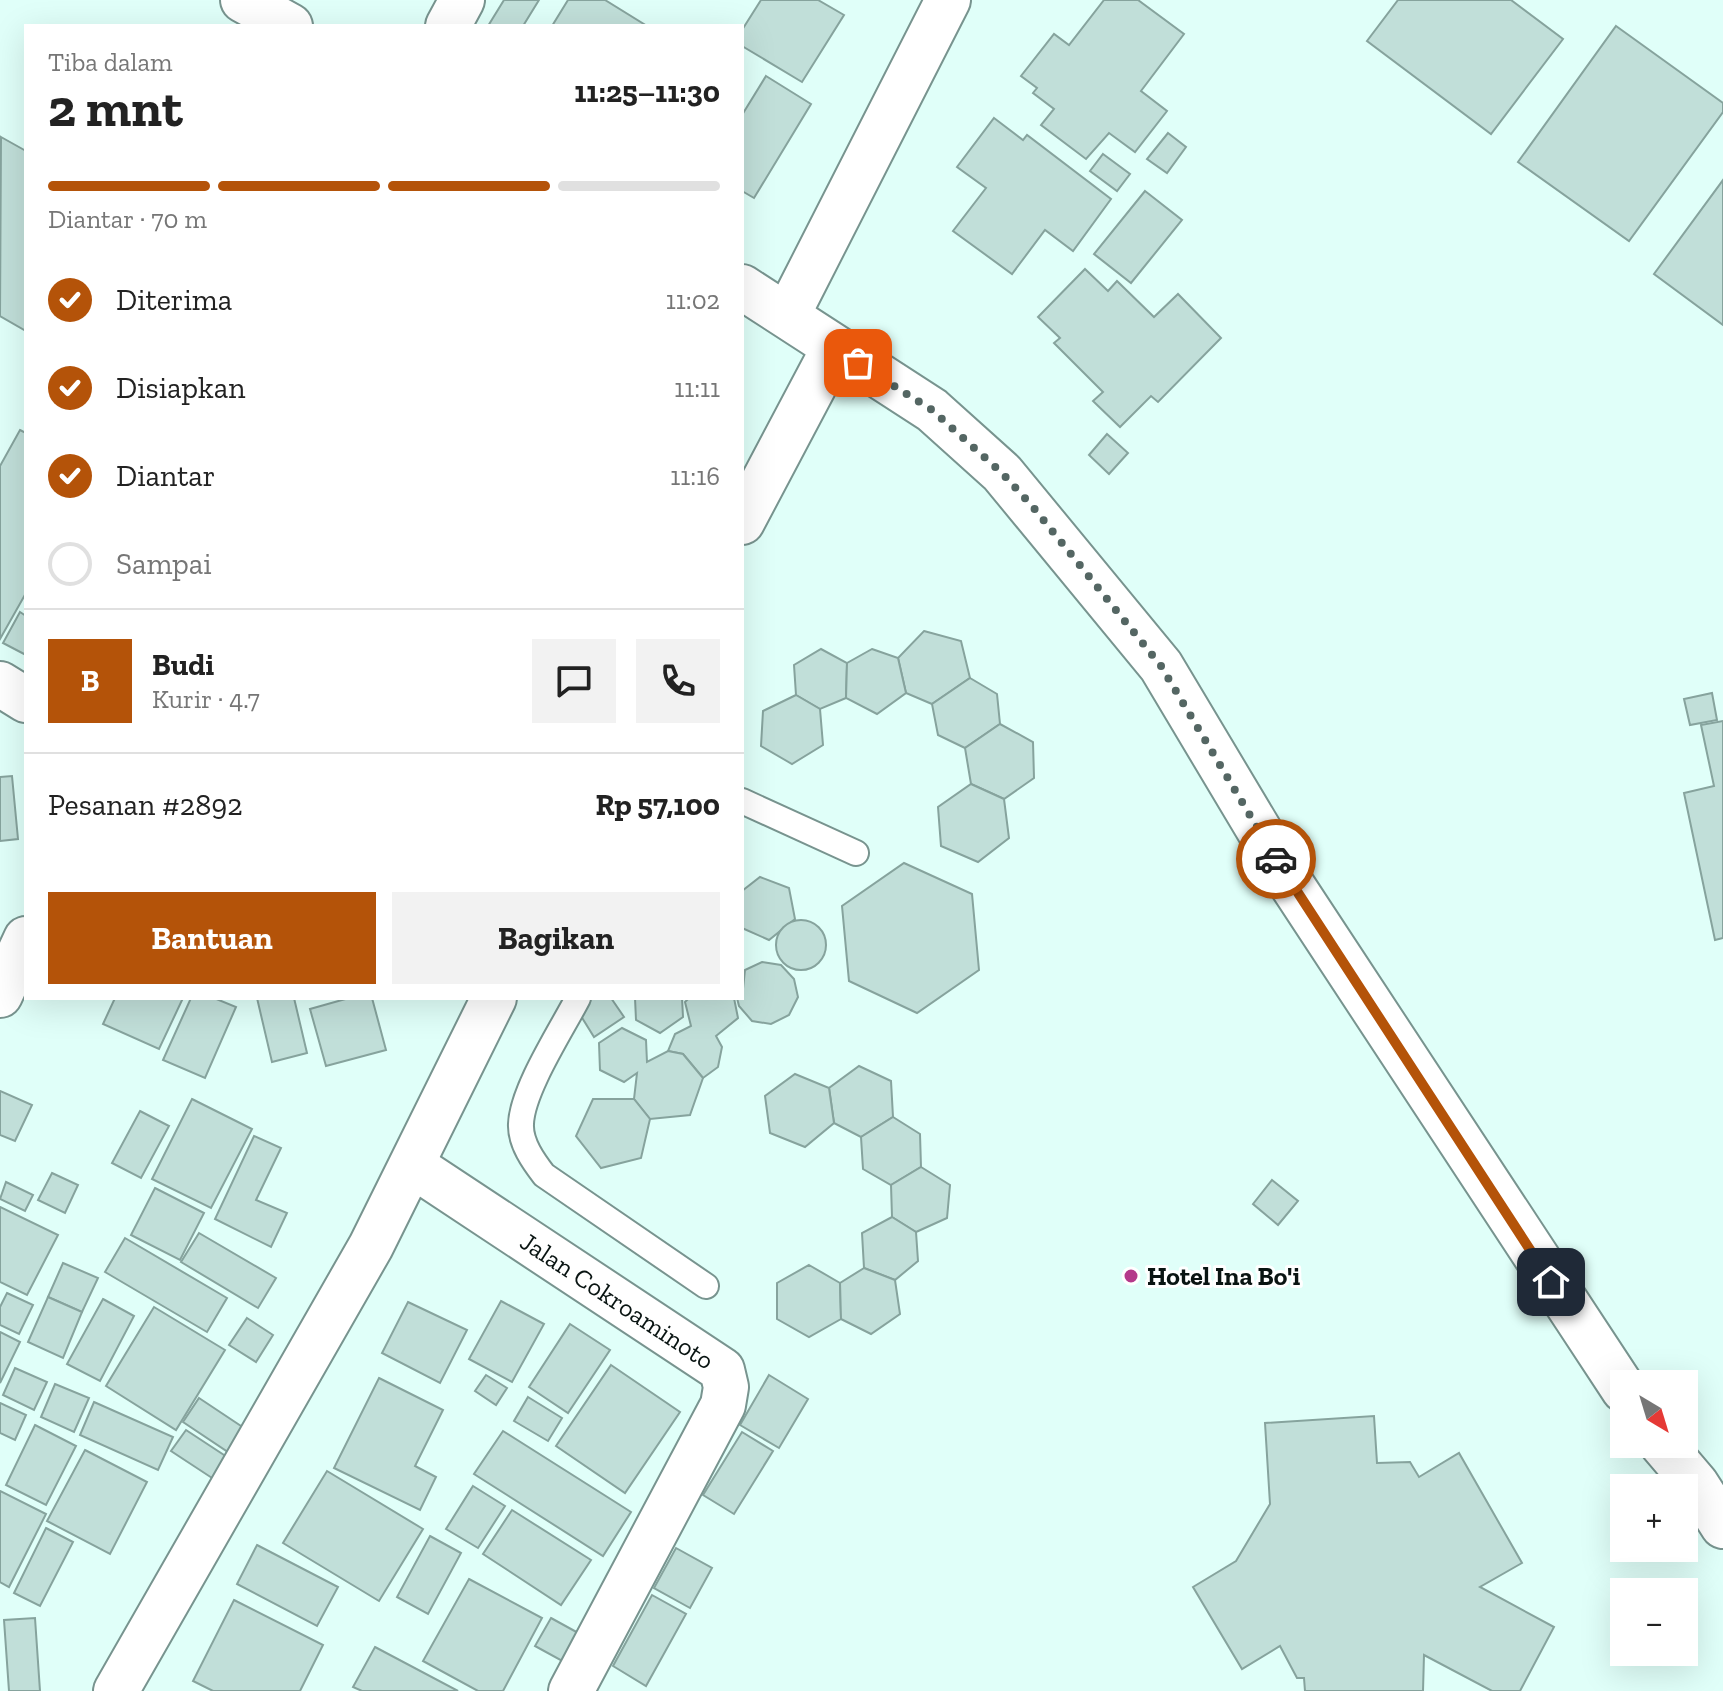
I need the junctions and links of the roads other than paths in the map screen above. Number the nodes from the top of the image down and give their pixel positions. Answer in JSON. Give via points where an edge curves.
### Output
{"nodes":[{"id":1,"x":243,"y":0,"type":"edge"},
{"id":2,"x":462,"y":0,"type":"edge"},
{"id":3,"x":948,"y":0,"type":"edge"},
{"id":4,"x":286,"y":24,"type":"edge"},
{"id":5,"x":449,"y":24,"type":"edge"},
{"id":6,"x":744,"y":288,"type":"edge"},
{"id":7,"x":788,"y":314,"type":"junction"},
{"id":8,"x":834,"y":348,"type":"junction"},
{"id":9,"x":744,"y":518,"type":"edge"},
{"id":10,"x":0,"y":684,"type":"edge"},
{"id":11,"x":24,"y":699,"type":"edge"},
{"id":12,"x":744,"y":802,"type":"edge"},
{"id":13,"x":856,"y":853,"type":"dead end"},
{"id":14,"x":24,"y":943,"type":"edge"},
{"id":15,"x":0,"y":995,"type":"edge"},
{"id":16,"x":493,"y":1000,"type":"edge"},
{"id":17,"x":577,"y":1000,"type":"edge"},
{"id":18,"x":412,"y":1165,"type":"junction"},
{"id":19,"x":706,"y":1286,"type":"dead end"},
{"id":20,"x":1611,"y":1370,"type":"edge"},
{"id":21,"x":1674,"y":1458,"type":"edge"},
{"id":22,"x":1723,"y":1526,"type":"edge"},
{"id":23,"x":116,"y":1691,"type":"edge"},
{"id":24,"x":571,"y":1691,"type":"edge"}],
"edges":[{"from":1,"to":4,"type":"street"},
{"from":2,"to":5,"type":"street"},
{"from":3,"to":7,"type":"street"},
{"from":6,"to":7,"type":"street"},
{"from":7,"to":8,"type":"street"},
{"from":8,"to":9,"type":"street"},
{"from":8,"to":20,"type":"street","via":[[932,410],[1002,473],[1161,666],[1290,882]]},
{"from":10,"to":11,"type":"street"},
{"from":12,"to":13,"type":"lane"},
{"from":14,"to":15,"type":"street"},
{"from":16,"to":18,"type":"street"},
{"from":17,"to":19,"type":"lane","via":[[535,1080],[521,1125],[530,1156],[544,1175]]},
{"from":18,"to":23,"type":"street"},
{"from":18,"to":24,"type":"street","name":"Jalan Cokroaminoto","via":[[722,1370],[723,1405]]},
{"from":21,"to":22,"type":"street"}]}
